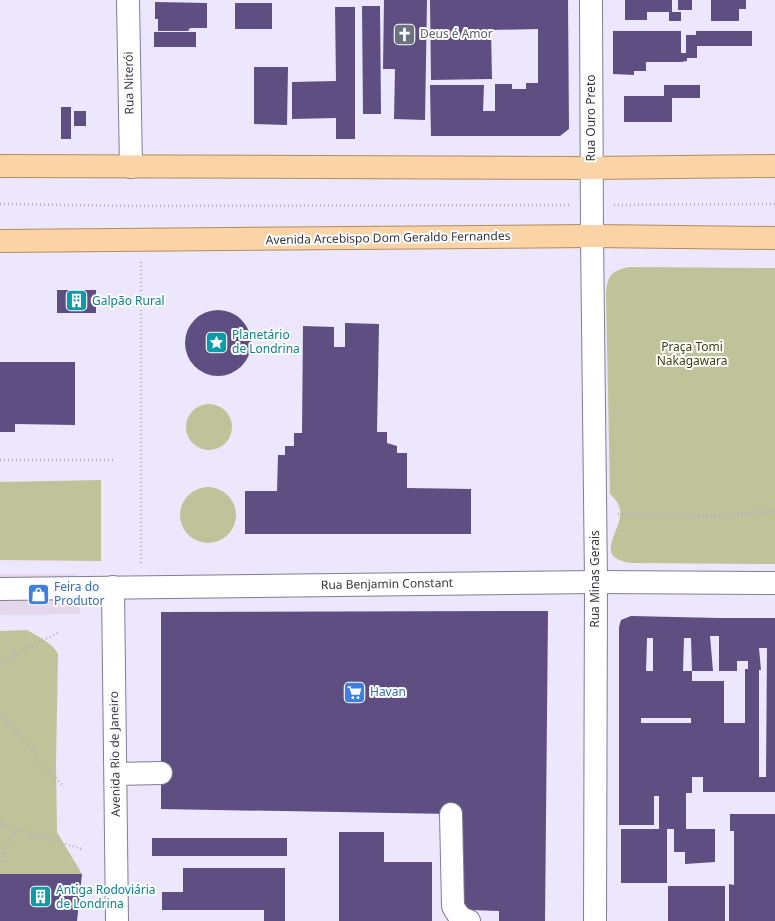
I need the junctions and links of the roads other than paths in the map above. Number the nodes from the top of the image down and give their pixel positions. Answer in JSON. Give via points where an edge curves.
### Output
{"nodes":[{"id":1,"x":128,"y":0,"type":"edge"},
{"id":2,"x":591,"y":0,"type":"edge"},
{"id":3,"x":0,"y":166,"type":"edge"},
{"id":4,"x":775,"y":166,"type":"edge"},
{"id":5,"x":131,"y":167,"type":"junction"},
{"id":6,"x":591,"y":168,"type":"junction"},
{"id":7,"x":592,"y":236,"type":"junction"},
{"id":8,"x":775,"y":238,"type":"edge"},
{"id":9,"x":0,"y":241,"type":"edge"},
{"id":10,"x":596,"y":582,"type":"junction"},
{"id":11,"x":775,"y":583,"type":"edge"},
{"id":12,"x":113,"y":587,"type":"junction"},
{"id":13,"x":0,"y":589,"type":"edge"},
{"id":14,"x":161,"y":773,"type":"dead end"},
{"id":15,"x":116,"y":774,"type":"junction"},
{"id":16,"x":451,"y":814,"type":"dead end"},
{"id":17,"x":118,"y":921,"type":"edge"},
{"id":18,"x":469,"y":921,"type":"edge"},
{"id":19,"x":596,"y":921,"type":"edge"}],
"edges":[{"from":1,"to":5,"type":"street","name":"Rua Niterói"},
{"from":2,"to":6,"type":"street","name":"Rua Ouro Preto"},
{"from":3,"to":5,"type":"main road"},
{"from":4,"to":6,"type":"main road"},
{"from":5,"to":6,"type":"main road"},
{"from":6,"to":7,"type":"street","name":"Rua Ouro Preto"},
{"from":7,"to":8,"type":"main road","name":"Avenida Arcebispo Dom Geraldo Fernandes"},
{"from":7,"to":9,"type":"main road","name":"Avenida Arcebispo Dom Geraldo Fernandes"},
{"from":7,"to":10,"type":"street","name":"Rua Minas Gerais"},
{"from":10,"to":11,"type":"street","name":"Rua Benjamin Constant"},
{"from":10,"to":12,"type":"street","name":"Rua Benjamin Constant"},
{"from":10,"to":19,"type":"street","name":"Rua Minas Gerais"},
{"from":12,"to":13,"type":"street","name":"Rua Benjamin Constant"},
{"from":12,"to":15,"type":"street","name":"Avenida Rio de Janeiro"},
{"from":14,"to":15,"type":"street"},
{"from":15,"to":17,"type":"street","name":"Avenida Rio de Janeiro"},
{"from":16,"to":18,"type":"street","via":[[453,906],[459,917]]}]}
